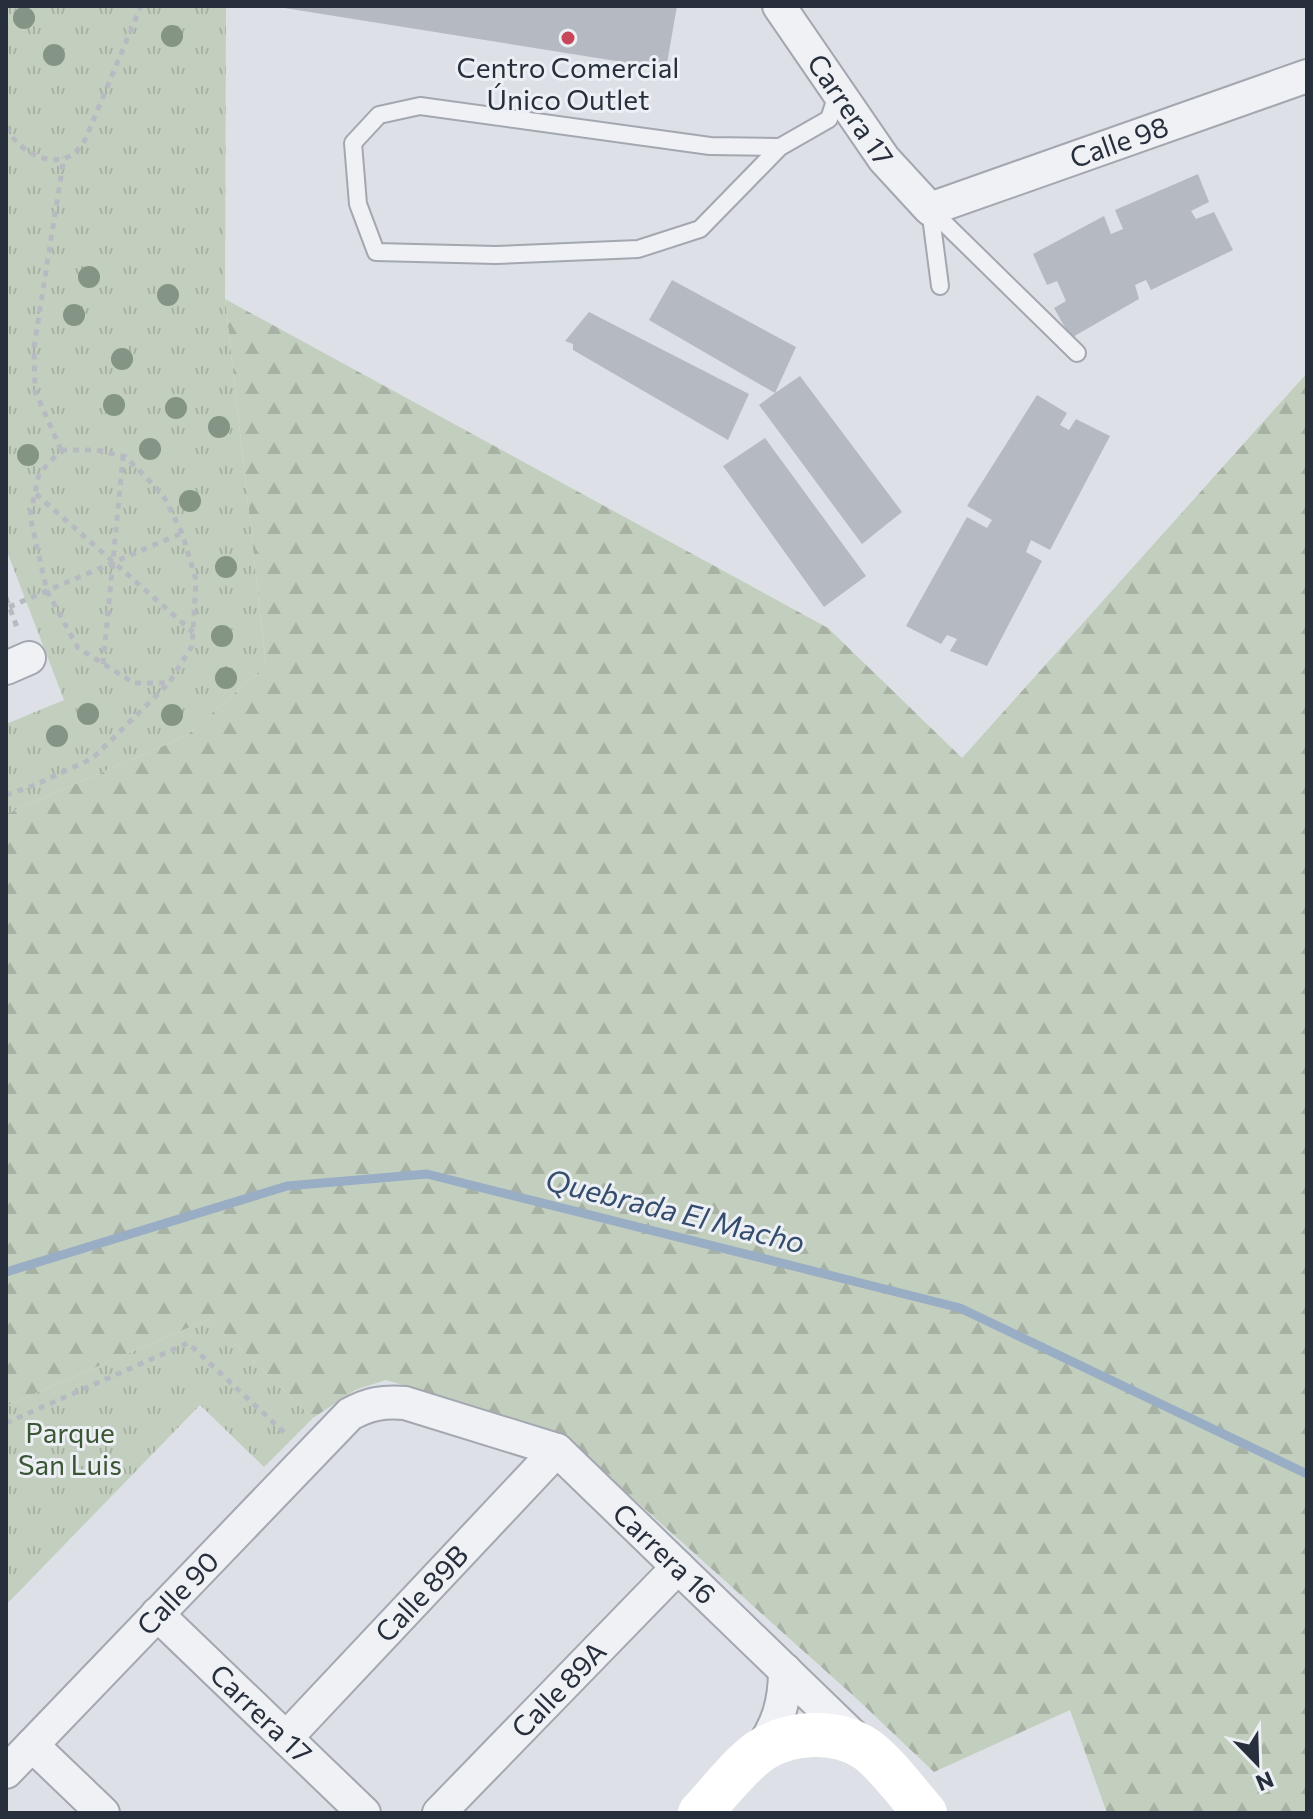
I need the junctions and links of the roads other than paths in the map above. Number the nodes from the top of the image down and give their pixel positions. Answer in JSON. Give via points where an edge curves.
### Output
{"nodes":[{"id":1,"x":779,"y":6,"type":"edge"},
{"id":2,"x":1307,"y":76,"type":"edge"},
{"id":3,"x":832,"y":83,"type":"junction"},
{"id":4,"x":780,"y":147,"type":"junction"},
{"id":5,"x":930,"y":209,"type":"junction"},
{"id":6,"x":940,"y":286,"type":"dead end"},
{"id":7,"x":1077,"y":353,"type":"dead end"},
{"id":8,"x":350,"y":1414,"type":"joint"},
{"id":9,"x":557,"y":1450,"type":"junction"},
{"id":10,"x":678,"y":1567,"type":"junction"},
{"id":11,"x":157,"y":1614,"type":"junction"},
{"id":12,"x":785,"y":1670,"type":"junction"},
{"id":13,"x":286,"y":1738,"type":"junction"},
{"id":14,"x":32,"y":1745,"type":"junction"},
{"id":15,"x":868,"y":1750,"type":"junction"},
{"id":16,"x":759,"y":1752,"type":"junction"},
{"id":17,"x":6,"y":1772,"type":"edge"},
{"id":18,"x":103,"y":1813,"type":"edge"},
{"id":19,"x":364,"y":1813,"type":"edge"},
{"id":20,"x":439,"y":1813,"type":"edge"},
{"id":21,"x":700,"y":1813,"type":"edge"},
{"id":22,"x":925,"y":1813,"type":"edge"}],
"edges":[{"from":1,"to":3,"type":"street","name":"Carrera 17"},
{"from":2,"to":5,"type":"street","name":"Calle 98"},
{"from":3,"to":4,"type":"lane","via":[[829,119]]},
{"from":3,"to":5,"type":"street","name":"Carrera 17","via":[[884,159]]},
{"from":4,"to":4,"type":"lane","via":[[710,146],[420,106],[379,115],[353,143],[358,204],[376,252],[496,255],[638,249],[700,229]]},
{"from":5,"to":6,"type":"lane"},
{"from":5,"to":7,"type":"lane"},
{"from":8,"to":9,"type":"street","name":"Carrera 16","via":[[385,1401],[405,1403]]},
{"from":8,"to":11,"type":"street","name":"Calle 90"},
{"from":9,"to":10,"type":"street","name":"Carrera 16"},
{"from":9,"to":13,"type":"street","name":"Calle 89B"},
{"from":10,"to":12,"type":"street","name":"Carrera 16"},
{"from":10,"to":20,"type":"street","name":"Calle 89A"},
{"from":11,"to":13,"type":"street","name":"Carrera 17"},
{"from":11,"to":14,"type":"street","name":"Calle 90"},
{"from":12,"to":15,"type":"street","name":"Carrera 16"},
{"from":12,"to":16,"type":"street","via":[[781,1714]]},
{"from":13,"to":19,"type":"street","name":"Carrera 17"},
{"from":14,"to":17,"type":"street","name":"Calle 90"},
{"from":14,"to":18,"type":"street"},
{"from":15,"to":16,"type":"street","via":[[814,1735]]},
{"from":15,"to":22,"type":"street","name":"Carrera 16"},
{"from":16,"to":21,"type":"street"}]}
